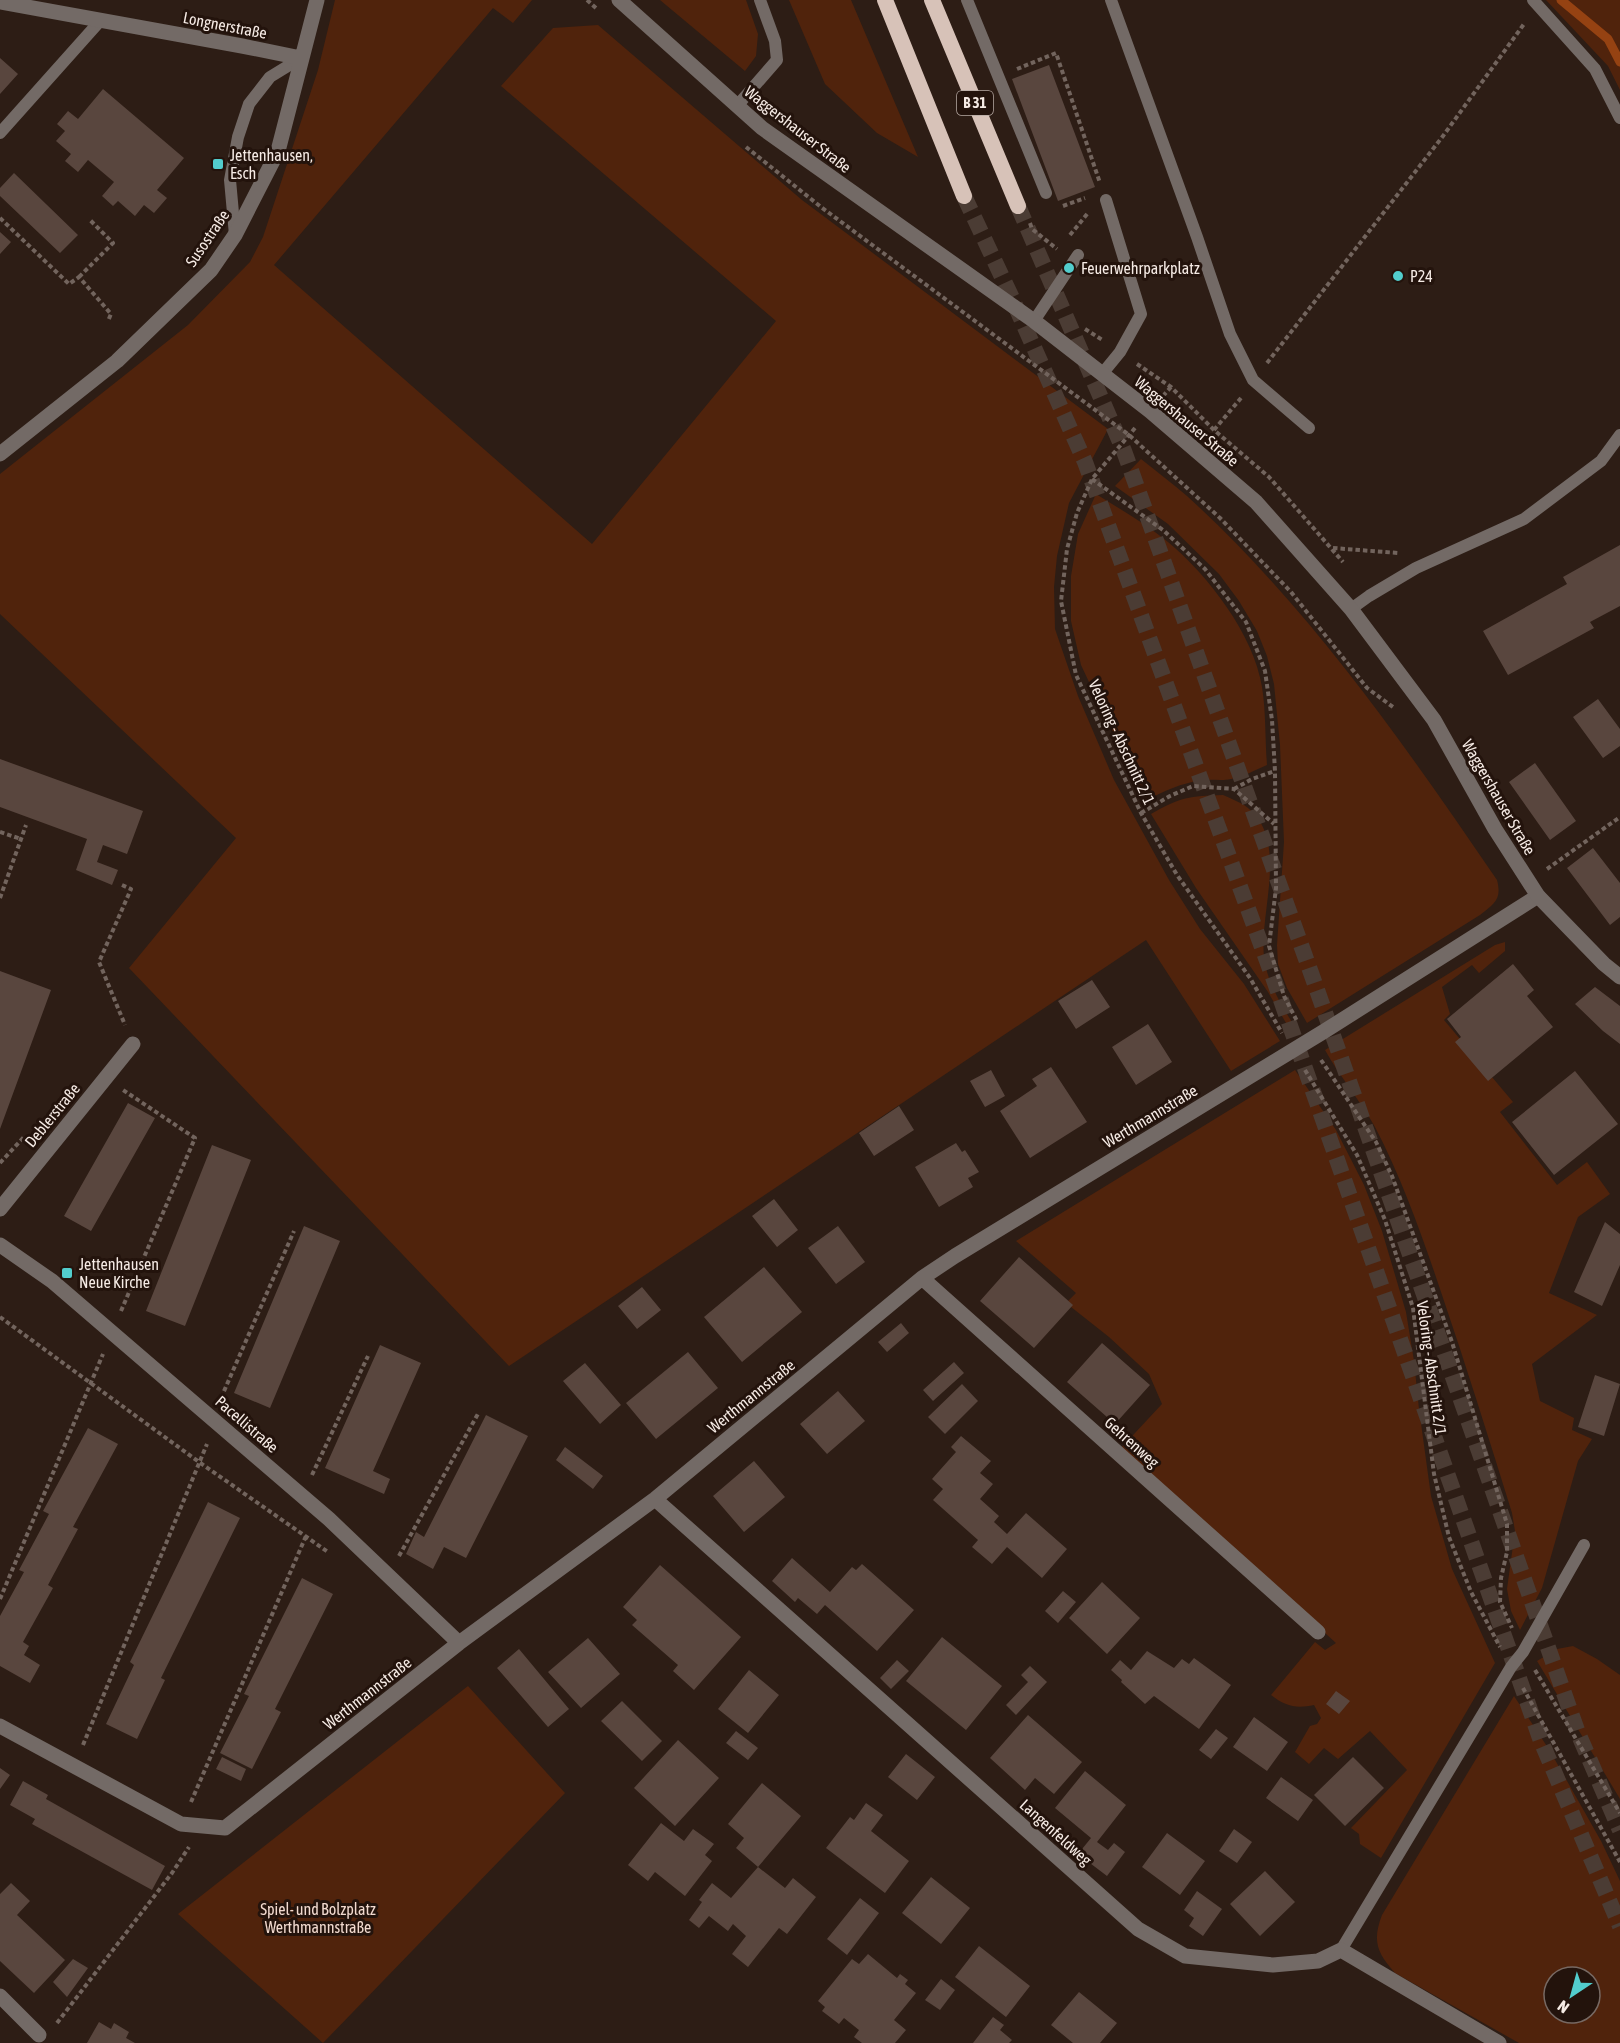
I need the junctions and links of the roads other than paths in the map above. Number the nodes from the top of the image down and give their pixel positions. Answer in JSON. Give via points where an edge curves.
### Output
{"nodes":[{"id":1,"x":317,"y":0,"type":"edge"},
{"id":2,"x":619,"y":0,"type":"edge"},
{"id":3,"x":760,"y":0,"type":"edge"},
{"id":4,"x":885,"y":0,"type":"edge"},
{"id":5,"x":932,"y":0,"type":"edge"},
{"id":6,"x":967,"y":0,"type":"edge"},
{"id":7,"x":1111,"y":0,"type":"edge"},
{"id":8,"x":1533,"y":0,"type":"edge"},
{"id":9,"x":0,"y":2,"type":"edge"},
{"id":10,"x":60,"y":6,"type":"edge"},
{"id":11,"x":100,"y":21,"type":"junction"},
{"id":12,"x":301,"y":58,"type":"junction"},
{"id":13,"x":737,"y":106,"type":"junction"},
{"id":14,"x":1620,"y":118,"type":"edge"},
{"id":15,"x":0,"y":133,"type":"edge"},
{"id":16,"x":1046,"y":193,"type":"dead end"},
{"id":17,"x":964,"y":196,"type":"tunnel mouth"},
{"id":18,"x":1106,"y":200,"type":"road end"},
{"id":19,"x":1018,"y":206,"type":"tunnel mouth"},
{"id":20,"x":235,"y":235,"type":"junction"},
{"id":21,"x":1078,"y":255,"type":"dead end"},
{"id":22,"x":1034,"y":321,"type":"junction"},
{"id":23,"x":1102,"y":374,"type":"junction"},
{"id":24,"x":1309,"y":428,"type":"dead end"},
{"id":25,"x":1620,"y":435,"type":"edge"},
{"id":26,"x":0,"y":454,"type":"edge"},
{"id":27,"x":1351,"y":609,"type":"junction"},
{"id":28,"x":1538,"y":896,"type":"junction"},
{"id":29,"x":1620,"y":977,"type":"edge"},
{"id":30,"x":133,"y":1044,"type":"road end"},
{"id":31,"x":0,"y":1209,"type":"edge"},
{"id":32,"x":1,"y":1247,"type":"edge"},
{"id":33,"x":922,"y":1278,"type":"junction"},
{"id":34,"x":655,"y":1499,"type":"junction"},
{"id":35,"x":1584,"y":1545,"type":"dead end"},
{"id":36,"x":1318,"y":1632,"type":"dead end"},
{"id":37,"x":459,"y":1643,"type":"junction"},
{"id":38,"x":0,"y":1726,"type":"edge"},
{"id":39,"x":1341,"y":1950,"type":"junction"},
{"id":40,"x":0,"y":1996,"type":"edge"},
{"id":41,"x":36,"y":2039,"type":"edge"},
{"id":42,"x":1499,"y":2043,"type":"edge"}],
"edges":[{"from":1,"to":12,"type":"street","name":"Susostraße"},
{"from":2,"to":13,"type":"street","name":"Waggershauser Straße"},
{"from":3,"to":13,"type":"lane","via":[[775,40],[777,60]]},
{"from":4,"to":17,"type":"highway","number":"B 31"},
{"from":5,"to":19,"type":"highway","number":"B 31"},
{"from":6,"to":16,"type":"lane"},
{"from":7,"to":24,"type":"lane","via":[[1230,334],[1253,381]]},
{"from":8,"to":14,"type":"lane","via":[[1595,69]]},
{"from":9,"to":10,"type":"street","name":"Longnerstraße"},
{"from":10,"to":11,"type":"street","name":"Longnerstraße"},
{"from":11,"to":12,"type":"street","name":"Longnerstraße"},
{"from":11,"to":15,"type":"lane"},
{"from":12,"to":20,"type":"street","name":"Susostraße","via":[[278,151]]},
{"from":12,"to":20,"type":"lane","via":[[270,77],[249,104],[230,180]]},
{"from":13,"to":22,"type":"street","name":"Waggershauser Straße","via":[[762,128]]},
{"from":18,"to":23,"type":"lane","via":[[1141,314],[1120,352]]},
{"from":20,"to":26,"type":"street","name":"Susostraße","via":[[212,270],[138,342]]},
{"from":21,"to":22,"type":"lane"},
{"from":22,"to":23,"type":"street","name":"Waggershauser Straße"},
{"from":23,"to":27,"type":"street","name":"Waggershauser Straße","via":[[1256,502]]},
{"from":25,"to":27,"type":"lane","via":[[1601,461],[1524,519],[1416,568]]},
{"from":27,"to":28,"type":"street","name":"Waggershauser Straße","via":[[1434,720]]},
{"from":28,"to":29,"type":"street","name":"Waggershauser Straße"},
{"from":28,"to":33,"type":"street","name":"Werthmannstraße"},
{"from":30,"to":31,"type":"street","name":"Deblerstraße"},
{"from":32,"to":37,"type":"street","name":"Pacellistraße","via":[[52,1281],[329,1518]]},
{"from":33,"to":34,"type":"street","name":"Werthmannstraße"},
{"from":33,"to":36,"type":"street","name":"Gehrenweg"},
{"from":34,"to":37,"type":"street","name":"Werthmannstraße"},
{"from":34,"to":39,"type":"street","name":"Langenfeldweg","via":[[1138,1929],[1185,1956],[1261,1964],[1318,1961]]},
{"from":35,"to":39,"type":"lane"},
{"from":37,"to":38,"type":"street","name":"Werthmannstraße","via":[[225,1828],[181,1824]]},
{"from":39,"to":42,"type":"street"},
{"from":40,"to":41,"type":"street"}]}
